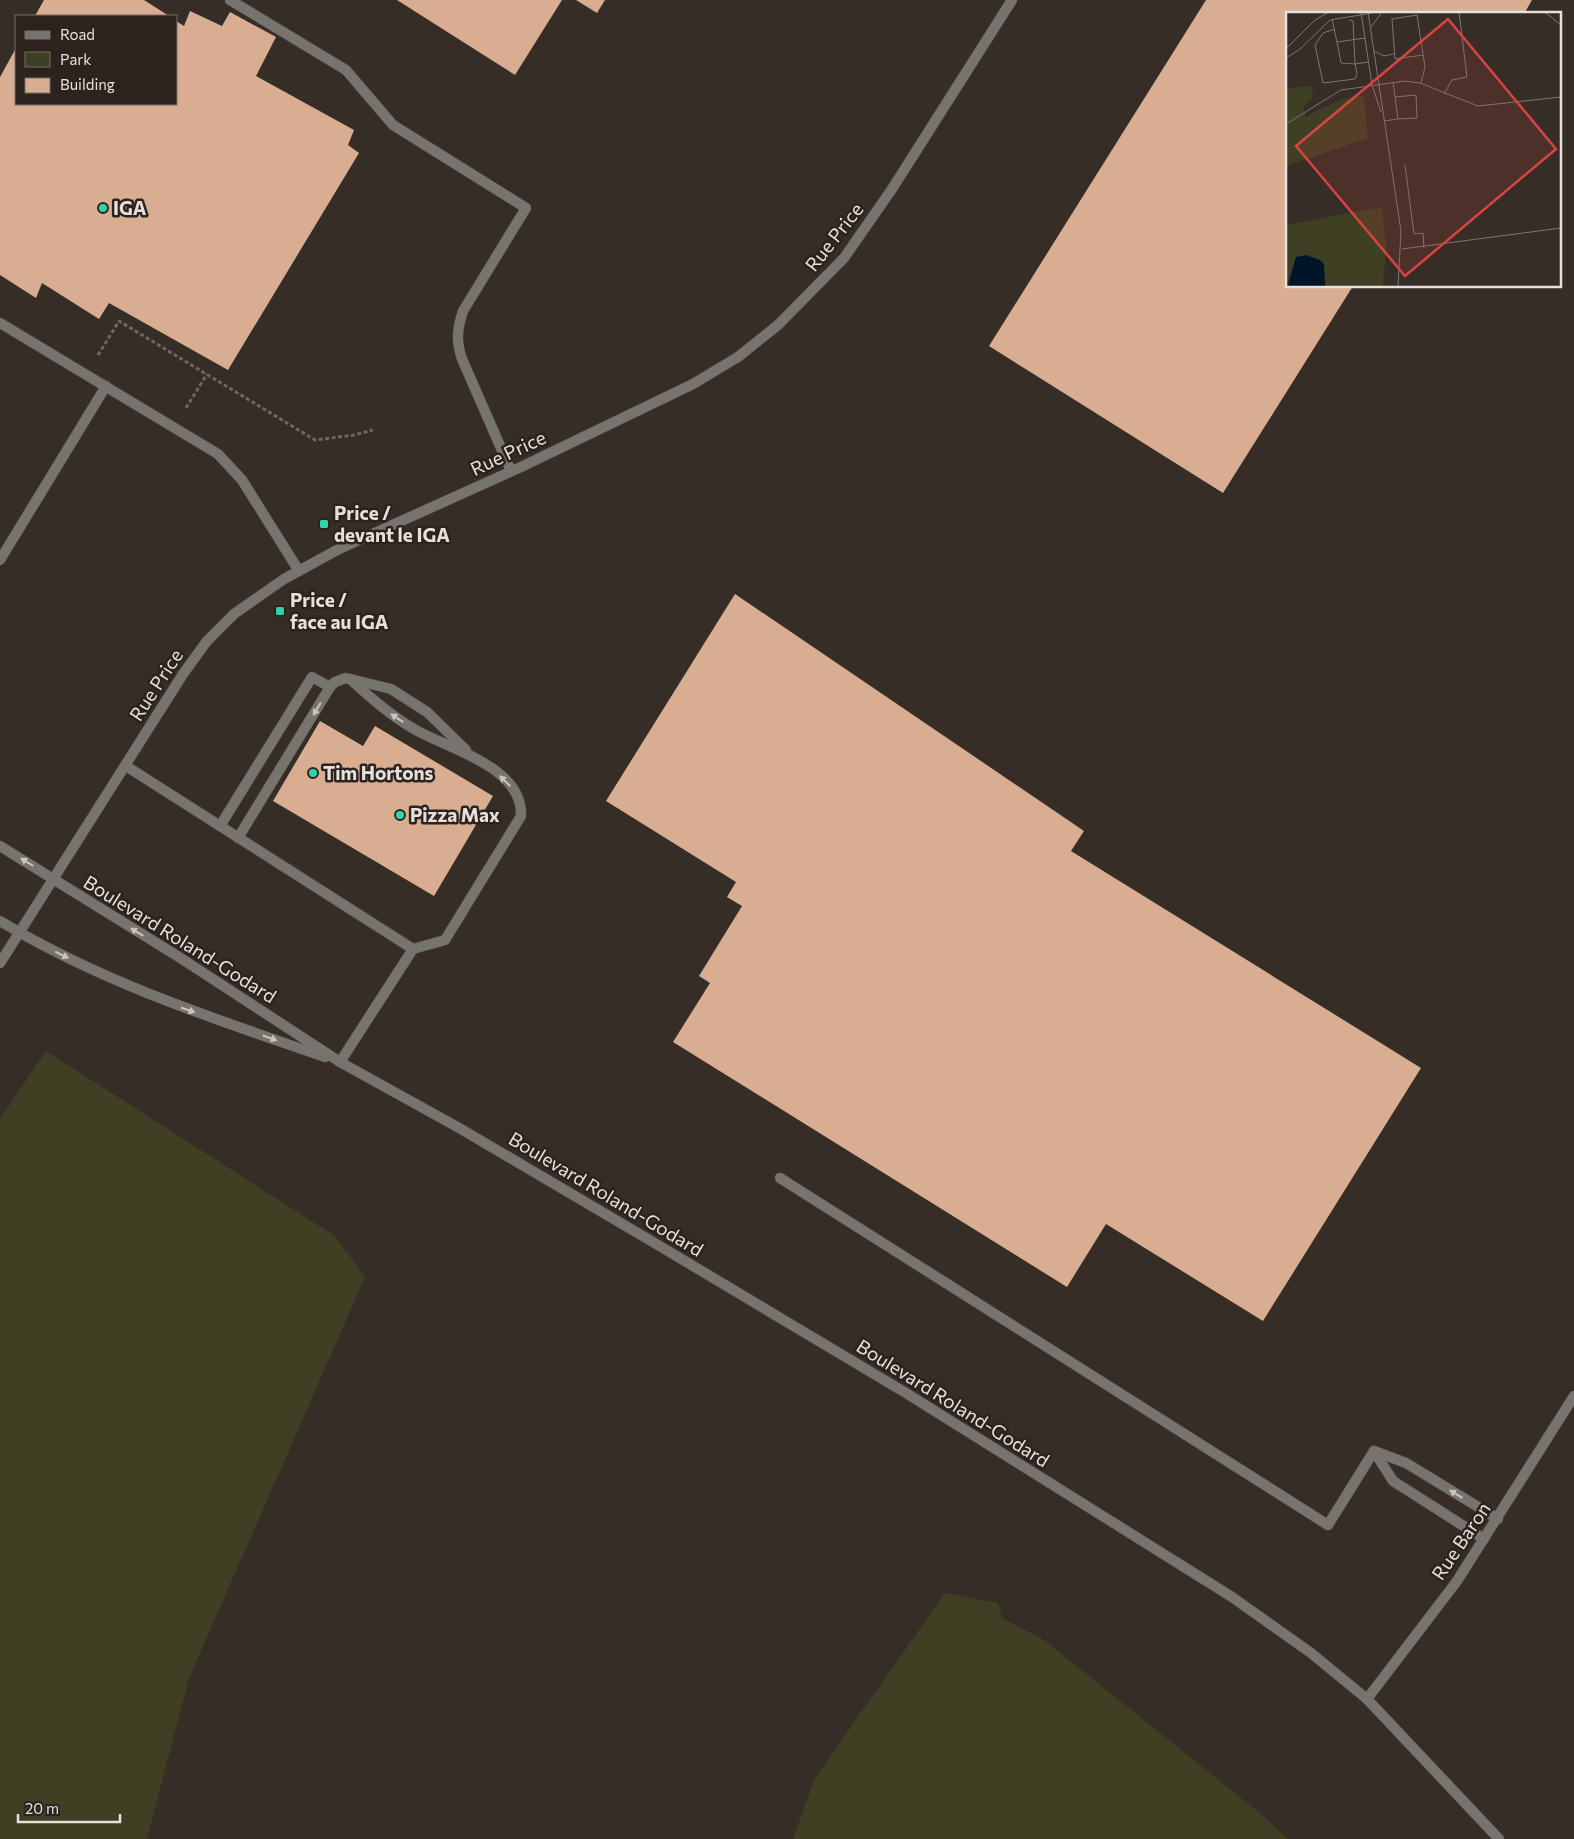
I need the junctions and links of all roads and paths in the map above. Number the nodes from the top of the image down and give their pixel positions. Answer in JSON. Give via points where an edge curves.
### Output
{"nodes":[{"id":1,"x":230,"y":0,"type":"edge"},
{"id":2,"x":1012,"y":0,"type":"edge"},
{"id":3,"x":0,"y":322,"type":"edge"},
{"id":4,"x":97,"y":356,"type":"dead end"},
{"id":5,"x":207,"y":374,"type":"junction"},
{"id":6,"x":106,"y":386,"type":"junction"},
{"id":7,"x":174,"y":427,"type":"junction"},
{"id":8,"x":373,"y":430,"type":"dead end"},
{"id":9,"x":511,"y":471,"type":"junction"},
{"id":10,"x":0,"y":560,"type":"edge"},
{"id":11,"x":299,"y":571,"type":"junction"},
{"id":12,"x":350,"y":680,"type":"junction"},
{"id":13,"x":330,"y":688,"type":"junction"},
{"id":14,"x":472,"y":756,"type":"junction"},
{"id":15,"x":126,"y":766,"type":"junction"},
{"id":16,"x":220,"y":826,"type":"junction"},
{"id":17,"x":238,"y":838,"type":"junction"},
{"id":18,"x":0,"y":846,"type":"edge"},
{"id":19,"x":54,"y":879,"type":"junction"},
{"id":20,"x":0,"y":921,"type":"edge"},
{"id":21,"x":19,"y":933,"type":"junction"},
{"id":22,"x":413,"y":949,"type":"junction"},
{"id":23,"x":0,"y":963,"type":"edge"},
{"id":24,"x":340,"y":1062,"type":"junction"},
{"id":25,"x":780,"y":1178,"type":"dead end"},
{"id":26,"x":1574,"y":1396,"type":"edge"},
{"id":27,"x":1374,"y":1451,"type":"junction"},
{"id":28,"x":1498,"y":1519,"type":"junction"},
{"id":29,"x":1484,"y":1539,"type":"junction"},
{"id":30,"x":1367,"y":1699,"type":"junction"},
{"id":31,"x":1499,"y":1839,"type":"edge"}],
"edges":[{"from":1,"to":9,"type":"street","via":[[346,70],[393,125],[526,208],[463,311],[457,327],[457,344],[462,359]]},
{"from":2,"to":9,"type":"street","name":"Rue Price","via":[[862,234],[801,304],[759,341],[717,370]]},
{"from":3,"to":6,"type":"street"},
{"from":4,"to":5,"type":"path","via":[[119,321]]},
{"from":5,"to":7,"type":"path"},
{"from":5,"to":8,"type":"path","via":[[315,440],[354,436]]},
{"from":6,"to":7,"type":"street"},
{"from":6,"to":10,"type":"street"},
{"from":7,"to":11,"type":"street","via":[[208,446],[234,470]]},
{"from":9,"to":11,"type":"street","name":"Rue Price"},
{"from":11,"to":15,"type":"street","name":"Rue Price","via":[[253,599],[206,641]]},
{"from":12,"to":13,"type":"street","via":[[341,679]]},
{"from":14,"to":12,"type":"street","one_way":true,"via":[[416,730],[379,706]]},
{"from":12,"to":14,"type":"street","via":[[391,689],[427,712]]},
{"from":13,"to":16,"type":"street","via":[[312,677]]},
{"from":13,"to":17,"type":"street","one_way":true},
{"from":22,"to":14,"type":"street","one_way":true,"via":[[444,940],[521,816],[518,796],[512,787]]},
{"from":15,"to":16,"type":"street"},
{"from":15,"to":19,"type":"street","name":"Rue Price"},
{"from":16,"to":17,"type":"street"},
{"from":17,"to":22,"type":"street"},
{"from":19,"to":18,"type":"street","name":"Boulevard Roland-Godard","one_way":true},
{"from":19,"to":21,"type":"street","name":"Rue Price"},
{"from":24,"to":19,"type":"street","name":"Boulevard Roland-Godard","one_way":true},
{"from":20,"to":21,"type":"street","name":"Boulevard Roland-Godard"},
{"from":21,"to":23,"type":"street","name":"Rue Price"},
{"from":21,"to":24,"type":"street","name":"Boulevard Roland-Godard","one_way":true,"via":[[152,997]]},
{"from":22,"to":24,"type":"street"},
{"from":24,"to":30,"type":"street","name":"Boulevard Roland-Godard","via":[[531,1170],[948,1419],[1232,1597],[1311,1653]]},
{"from":25,"to":27,"type":"street","via":[[1328,1525]]},
{"from":26,"to":28,"type":"street","name":"Rue Baron"},
{"from":28,"to":27,"type":"street","one_way":true,"via":[[1406,1463]]},
{"from":27,"to":29,"type":"street","via":[[1393,1482]]},
{"from":28,"to":29,"type":"street","name":"Rue Baron"},
{"from":29,"to":30,"type":"street","name":"Rue Baron","via":[[1457,1581]]},
{"from":30,"to":31,"type":"street","name":"Boulevard Roland-Godard"}]}
